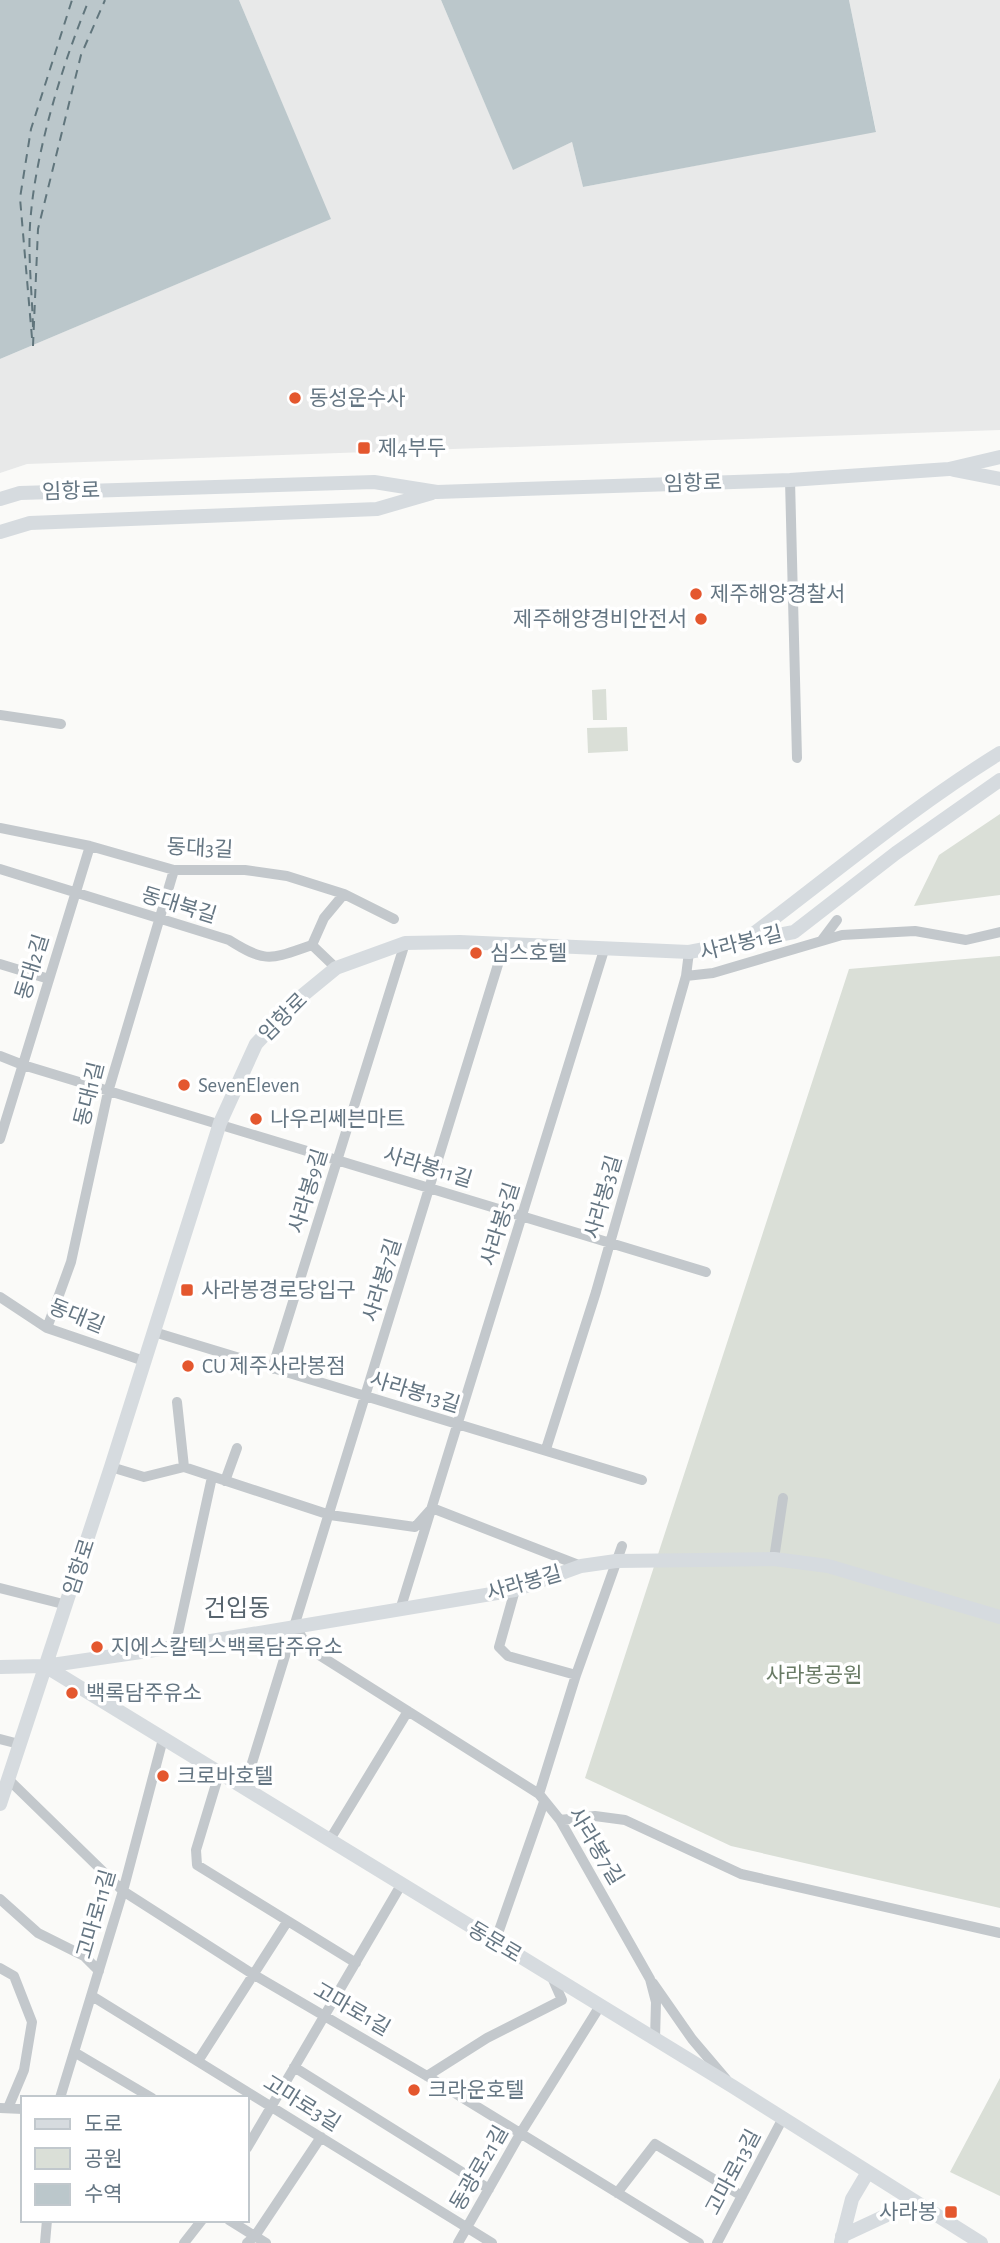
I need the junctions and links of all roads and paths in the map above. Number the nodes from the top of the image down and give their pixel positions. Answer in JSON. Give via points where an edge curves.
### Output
{"nodes":[{"id":1,"x":1000,"y":457,"type":"edge"},
{"id":2,"x":949,"y":469,"type":"junction"},
{"id":3,"x":1000,"y":479,"type":"edge"},
{"id":4,"x":790,"y":480,"type":"junction"},
{"id":5,"x":437,"y":492,"type":"junction"},
{"id":6,"x":0,"y":499,"type":"edge"},
{"id":7,"x":0,"y":532,"type":"edge"},
{"id":8,"x":0,"y":715,"type":"edge"},
{"id":9,"x":61,"y":724,"type":"dead end"},
{"id":10,"x":1000,"y":753,"type":"edge"},
{"id":11,"x":797,"y":758,"type":"dead end"},
{"id":12,"x":1000,"y":780,"type":"edge"},
{"id":13,"x":0,"y":828,"type":"edge"},
{"id":14,"x":90,"y":846,"type":"junction"},
{"id":15,"x":0,"y":869,"type":"edge"},
{"id":16,"x":174,"y":870,"type":"junction"},
{"id":17,"x":75,"y":892,"type":"junction"},
{"id":18,"x":344,"y":894,"type":"junction"},
{"id":19,"x":394,"y":919,"type":"dead end"},
{"id":20,"x":159,"y":920,"type":"junction"},
{"id":21,"x":837,"y":920,"type":"dead end"},
{"id":22,"x":1000,"y":932,"type":"edge"},
{"id":23,"x":822,"y":940,"type":"junction"},
{"id":24,"x":744,"y":941,"type":"junction"},
{"id":25,"x":405,"y":943,"type":"junction"},
{"id":26,"x":505,"y":944,"type":"junction"},
{"id":27,"x":312,"y":945,"type":"junction"},
{"id":28,"x":604,"y":950,"type":"junction"},
{"id":29,"x":689,"y":952,"type":"junction"},
{"id":30,"x":0,"y":964,"type":"edge"},
{"id":31,"x":336,"y":968,"type":"junction"},
{"id":32,"x":686,"y":976,"type":"junction"},
{"id":33,"x":49,"y":979,"type":"junction"},
{"id":34,"x":0,"y":1055,"type":"edge"},
{"id":35,"x":23,"y":1065,"type":"junction"},
{"id":36,"x":108,"y":1091,"type":"junction"},
{"id":37,"x":220,"y":1123,"type":"junction"},
{"id":38,"x":0,"y":1139,"type":"edge"},
{"id":39,"x":338,"y":1160,"type":"junction"},
{"id":40,"x":430,"y":1187,"type":"junction"},
{"id":41,"x":522,"y":1216,"type":"junction"},
{"id":42,"x":610,"y":1242,"type":"junction"},
{"id":43,"x":706,"y":1272,"type":"dead end"},
{"id":44,"x":1,"y":1300,"type":"edge"},
{"id":45,"x":47,"y":1328,"type":"junction"},
{"id":46,"x":153,"y":1332,"type":"junction"},
{"id":47,"x":145,"y":1361,"type":"junction"},
{"id":48,"x":272,"y":1370,"type":"junction"},
{"id":49,"x":366,"y":1398,"type":"junction"},
{"id":50,"x":177,"y":1402,"type":"dead end"},
{"id":51,"x":457,"y":1425,"type":"junction"},
{"id":52,"x":237,"y":1448,"type":"dead end"},
{"id":53,"x":546,"y":1449,"type":"junction"},
{"id":54,"x":184,"y":1467,"type":"junction"},
{"id":55,"x":111,"y":1468,"type":"junction"},
{"id":56,"x":212,"y":1477,"type":"junction"},
{"id":57,"x":642,"y":1480,"type":"dead end"},
{"id":58,"x":225,"y":1481,"type":"junction"},
{"id":59,"x":783,"y":1498,"type":"dead end"},
{"id":60,"x":432,"y":1508,"type":"junction"},
{"id":61,"x":330,"y":1515,"type":"junction"},
{"id":62,"x":622,"y":1546,"type":"dead end"},
{"id":63,"x":774,"y":1559,"type":"junction"},
{"id":64,"x":616,"y":1561,"type":"junction"},
{"id":65,"x":581,"y":1566,"type":"junction"},
{"id":66,"x":0,"y":1588,"type":"edge"},
{"id":67,"x":514,"y":1590,"type":"junction"},
{"id":68,"x":67,"y":1605,"type":"junction"},
{"id":69,"x":400,"y":1610,"type":"junction"},
{"id":70,"x":1000,"y":1617,"type":"edge"},
{"id":71,"x":296,"y":1627,"type":"junction"},
{"id":72,"x":175,"y":1647,"type":"junction"},
{"id":73,"x":0,"y":1667,"type":"edge"},
{"id":74,"x":46,"y":1667,"type":"junction"},
{"id":75,"x":576,"y":1675,"type":"junction"},
{"id":76,"x":408,"y":1711,"type":"junction"},
{"id":77,"x":0,"y":1739,"type":"edge"},
{"id":78,"x":163,"y":1739,"type":"junction"},
{"id":79,"x":19,"y":1744,"type":"junction"},
{"id":80,"x":219,"y":1774,"type":"junction"},
{"id":81,"x":8,"y":1779,"type":"junction"},
{"id":82,"x":244,"y":1789,"type":"junction"},
{"id":83,"x":542,"y":1798,"type":"junction"},
{"id":84,"x":0,"y":1804,"type":"edge"},
{"id":85,"x":560,"y":1820,"type":"junction"},
{"id":86,"x":329,"y":1841,"type":"junction"},
{"id":87,"x":401,"y":1885,"type":"junction"},
{"id":88,"x":123,"y":1891,"type":"junction"},
{"id":89,"x":0,"y":1899,"type":"edge"},
{"id":90,"x":287,"y":1922,"type":"junction"},
{"id":91,"x":1000,"y":1933,"type":"edge"},
{"id":92,"x":495,"y":1942,"type":"junction"},
{"id":93,"x":356,"y":1963,"type":"junction"},
{"id":94,"x":0,"y":1968,"type":"edge"},
{"id":95,"x":100,"y":1970,"type":"junction"},
{"id":96,"x":251,"y":1973,"type":"junction"},
{"id":97,"x":551,"y":1976,"type":"junction"},
{"id":98,"x":650,"y":1979,"type":"junction"},
{"id":99,"x":92,"y":1996,"type":"junction"},
{"id":100,"x":600,"y":2006,"type":"junction"},
{"id":101,"x":326,"y":2015,"type":"junction"},
{"id":102,"x":655,"y":2039,"type":"junction"},
{"id":103,"x":74,"y":2052,"type":"junction"},
{"id":104,"x":198,"y":2061,"type":"junction"},
{"id":105,"x":294,"y":2067,"type":"junction"},
{"id":106,"x":427,"y":2076,"type":"junction"},
{"id":107,"x":732,"y":2086,"type":"junction"},
{"id":108,"x":61,"y":2096,"type":"edge"},
{"id":109,"x":149,"y":2096,"type":"edge"},
{"id":110,"x":272,"y":2107,"type":"junction"},
{"id":111,"x":4,"y":2108,"type":"edge"},
{"id":112,"x":783,"y":2118,"type":"junction"},
{"id":113,"x":520,"y":2134,"type":"junction"},
{"id":114,"x":321,"y":2137,"type":"junction"},
{"id":115,"x":248,"y":2146,"type":"edge"},
{"id":116,"x":868,"y":2172,"type":"junction"},
{"id":117,"x":489,"y":2189,"type":"junction"},
{"id":118,"x":617,"y":2193,"type":"junction"},
{"id":119,"x":742,"y":2196,"type":"junction"},
{"id":120,"x":915,"y":2202,"type":"junction"},
{"id":121,"x":47,"y":2222,"type":"edge"},
{"id":122,"x":200,"y":2222,"type":"edge"},
{"id":123,"x":231,"y":2222,"type":"edge"},
{"id":124,"x":467,"y":2227,"type":"junction"},
{"id":125,"x":251,"y":2240,"type":"edge"},
{"id":126,"x":841,"y":2240,"type":"edge"},
{"id":127,"x":45,"y":2243,"type":"edge"},
{"id":128,"x":184,"y":2243,"type":"edge"},
{"id":129,"x":266,"y":2243,"type":"edge"},
{"id":130,"x":458,"y":2243,"type":"edge"},
{"id":131,"x":492,"y":2243,"type":"edge"},
{"id":132,"x":699,"y":2243,"type":"edge"},
{"id":133,"x":717,"y":2243,"type":"edge"},
{"id":134,"x":981,"y":2243,"type":"edge"}],
"edges":[{"from":1,"to":2,"type":"main road","name":"임항로"},
{"from":2,"to":3,"type":"main road","name":"임항로"},
{"from":2,"to":4,"type":"main road","name":"임항로"},
{"from":4,"to":5,"type":"main road","name":"임항로"},
{"from":4,"to":11,"type":"street"},
{"from":5,"to":6,"type":"main road","name":"임항로","via":[[374,482],[20,493]]},
{"from":5,"to":7,"type":"main road","name":"임항로","via":[[377,509],[30,523]]},
{"from":8,"to":9,"type":"street"},
{"from":10,"to":24,"type":"main road","name":"임항로","via":[[876,838]]},
{"from":12,"to":24,"type":"main road","name":"임항로","via":[[794,932]]},
{"from":13,"to":14,"type":"street","name":"동대3길"},
{"from":14,"to":16,"type":"street","name":"동대3길"},
{"from":14,"to":17,"type":"street","name":"동대2길"},
{"from":15,"to":17,"type":"street","name":"동대북길"},
{"from":16,"to":18,"type":"street","name":"동대3길","via":[[245,870],[287,876]]},
{"from":16,"to":20,"type":"street","name":"동대1길"},
{"from":17,"to":20,"type":"street","name":"동대북길"},
{"from":17,"to":33,"type":"street","name":"동대2길"},
{"from":18,"to":19,"type":"street","name":"동대3길"},
{"from":18,"to":27,"type":"street","via":[[324,918]]},
{"from":20,"to":27,"type":"street","name":"동대북길","via":[[229,940],[256,957]]},
{"from":20,"to":36,"type":"street","name":"동대1길"},
{"from":21,"to":23,"type":"street"},
{"from":22,"to":23,"type":"street","name":"사라봉1길","via":[[966,940],[915,931]]},
{"from":23,"to":32,"type":"street","name":"사라봉1길","via":[[713,973]]},
{"from":24,"to":29,"type":"main road","name":"임항로"},
{"from":25,"to":26,"type":"main road","name":"임항로"},
{"from":25,"to":31,"type":"main road","name":"임항로"},
{"from":25,"to":39,"type":"street","name":"사라봉9길"},
{"from":26,"to":28,"type":"main road","name":"임항로"},
{"from":26,"to":40,"type":"street","name":"사라봉7길"},
{"from":27,"to":31,"type":"street"},
{"from":28,"to":29,"type":"main road","name":"임항로"},
{"from":28,"to":41,"type":"street","name":"사라봉5길"},
{"from":29,"to":32,"type":"street","name":"사라봉3길"},
{"from":30,"to":33,"type":"street"},
{"from":31,"to":37,"type":"main road","name":"임항로","via":[[256,1044]]},
{"from":32,"to":42,"type":"street","name":"사라봉3길"},
{"from":33,"to":35,"type":"street","name":"동대2길"},
{"from":34,"to":35,"type":"street","name":"사라봉11길"},
{"from":35,"to":36,"type":"street","name":"사라봉11길"},
{"from":35,"to":38,"type":"street","name":"동대2길"},
{"from":36,"to":37,"type":"street","name":"사라봉11길"},
{"from":36,"to":45,"type":"street","name":"동대1길","via":[[71,1262]]},
{"from":37,"to":39,"type":"street","name":"사라봉11길"},
{"from":37,"to":46,"type":"main road","name":"임항로"},
{"from":39,"to":40,"type":"street","name":"사라봉11길"},
{"from":39,"to":48,"type":"street","name":"사라봉9길"},
{"from":40,"to":41,"type":"street","name":"사라봉11길"},
{"from":40,"to":49,"type":"street","name":"사라봉7길"},
{"from":41,"to":42,"type":"street","name":"사라봉11길"},
{"from":41,"to":51,"type":"street","name":"사라봉5길"},
{"from":42,"to":43,"type":"street","name":"사라봉11길"},
{"from":42,"to":53,"type":"street","name":"사라봉3길"},
{"from":44,"to":45,"type":"street","name":"동대길"},
{"from":45,"to":47,"type":"street","name":"동대길"},
{"from":46,"to":47,"type":"main road","name":"임항로"},
{"from":46,"to":48,"type":"street","name":"사라봉13길"},
{"from":47,"to":55,"type":"main road","name":"임항로"},
{"from":48,"to":49,"type":"street","name":"사라봉13길"},
{"from":49,"to":51,"type":"street","name":"사라봉13길"},
{"from":49,"to":61,"type":"street","name":"사라봉7길"},
{"from":50,"to":54,"type":"street"},
{"from":51,"to":53,"type":"street","name":"사라봉13길"},
{"from":51,"to":60,"type":"street","name":"사라봉5길"},
{"from":52,"to":58,"type":"street"},
{"from":53,"to":57,"type":"street","name":"사라봉13길"},
{"from":54,"to":55,"type":"street","via":[[144,1477]]},
{"from":54,"to":56,"type":"street"},
{"from":55,"to":68,"type":"main road","name":"임항로"},
{"from":56,"to":58,"type":"street"},
{"from":56,"to":72,"type":"street"},
{"from":58,"to":61,"type":"street"},
{"from":59,"to":63,"type":"street"},
{"from":60,"to":61,"type":"street","via":[[415,1527]]},
{"from":60,"to":65,"type":"street"},
{"from":60,"to":69,"type":"street","name":"사라봉5길"},
{"from":61,"to":71,"type":"street","name":"사라봉7길"},
{"from":62,"to":64,"type":"street"},
{"from":63,"to":64,"type":"main road","name":"사라봉길"},
{"from":63,"to":70,"type":"main road","name":"사라봉길","via":[[828,1566]]},
{"from":64,"to":65,"type":"main road","name":"사라봉길"},
{"from":64,"to":75,"type":"street"},
{"from":65,"to":67,"type":"main road","name":"사라봉길"},
{"from":66,"to":68,"type":"street"},
{"from":67,"to":69,"type":"main road","name":"사라봉길"},
{"from":67,"to":75,"type":"street","via":[[499,1647],[508,1656]]},
{"from":68,"to":74,"type":"main road","name":"임항로"},
{"from":69,"to":71,"type":"main road","name":"사라봉길"},
{"from":71,"to":72,"type":"main road","name":"사라봉길"},
{"from":71,"to":76,"type":"street","name":"사라봉7길","via":[[308,1648]]},
{"from":71,"to":82,"type":"street","name":"사라봉7길"},
{"from":72,"to":74,"type":"main road","name":"사라봉길"},
{"from":73,"to":74,"type":"main road"},
{"from":74,"to":78,"type":"main road","name":"동문로"},
{"from":74,"to":79,"type":"main road","name":"임항로"},
{"from":75,"to":83,"type":"street"},
{"from":76,"to":83,"type":"street","name":"사라봉7길"},
{"from":76,"to":86,"type":"street"},
{"from":77,"to":79,"type":"street"},
{"from":78,"to":80,"type":"main road","name":"동문로"},
{"from":78,"to":88,"type":"street","name":"고마로11길"},
{"from":79,"to":81,"type":"main road","name":"임항로"},
{"from":80,"to":82,"type":"main road","name":"동문로"},
{"from":80,"to":90,"type":"street","via":[[196,1850],[197,1865]]},
{"from":81,"to":84,"type":"main road","name":"임항로"},
{"from":81,"to":88,"type":"street","name":"고마로1길"},
{"from":82,"to":86,"type":"main road","name":"동문로"},
{"from":83,"to":85,"type":"street","name":"사라봉7길"},
{"from":83,"to":92,"type":"street"},
{"from":85,"to":91,"type":"street","via":[[595,1816],[625,1820],[741,1874]]},
{"from":85,"to":98,"type":"street","name":"사라봉7길"},
{"from":86,"to":87,"type":"main road","name":"동문로"},
{"from":87,"to":92,"type":"main road","name":"동문로"},
{"from":87,"to":93,"type":"street"},
{"from":88,"to":95,"type":"street","name":"고마로11길"},
{"from":88,"to":96,"type":"street","name":"고마로1길"},
{"from":89,"to":95,"type":"street","via":[[38,1933]]},
{"from":90,"to":93,"type":"street"},
{"from":90,"to":96,"type":"street"},
{"from":92,"to":97,"type":"main road","name":"동문로"},
{"from":93,"to":101,"type":"street"},
{"from":94,"to":111,"type":"street","via":[[13,1976],[32,2022],[24,2070]]},
{"from":95,"to":99,"type":"street","name":"고마로11길"},
{"from":96,"to":101,"type":"street","name":"고마로1길"},
{"from":96,"to":104,"type":"street"},
{"from":97,"to":100,"type":"main road","name":"동문로"},
{"from":97,"to":106,"type":"street","via":[[562,2000],[487,2038]]},
{"from":98,"to":102,"type":"street","name":"사라봉7길","via":[[656,2002]]},
{"from":98,"to":107,"type":"street"},
{"from":99,"to":103,"type":"street","name":"고마로11길"},
{"from":99,"to":104,"type":"street","name":"고마로3길"},
{"from":100,"to":102,"type":"main road","name":"동문로"},
{"from":100,"to":113,"type":"street","name":"동광로21길"},
{"from":101,"to":105,"type":"street"},
{"from":101,"to":106,"type":"street","name":"고마로1길"},
{"from":102,"to":107,"type":"main road","name":"동문로"},
{"from":103,"to":108,"type":"street","name":"고마로11길"},
{"from":103,"to":109,"type":"street"},
{"from":104,"to":110,"type":"street","name":"고마로3길"},
{"from":105,"to":110,"type":"street"},
{"from":105,"to":117,"type":"street"},
{"from":106,"to":113,"type":"street","name":"고마로1길"},
{"from":107,"to":112,"type":"main road","name":"동문로"},
{"from":110,"to":114,"type":"street","name":"고마로3길"},
{"from":110,"to":115,"type":"street"},
{"from":112,"to":116,"type":"main road","name":"동문로"},
{"from":112,"to":119,"type":"street","name":"고마로13길"},
{"from":113,"to":117,"type":"street","name":"동광로21길"},
{"from":113,"to":118,"type":"street","name":"고마로1길"},
{"from":114,"to":124,"type":"street","name":"고마로3길"},
{"from":114,"to":125,"type":"street"},
{"from":116,"to":120,"type":"main road","name":"동문로"},
{"from":116,"to":126,"type":"main road","via":[[852,2199]]},
{"from":117,"to":124,"type":"street","name":"동광로21길"},
{"from":118,"to":119,"type":"street","via":[[656,2144]]},
{"from":118,"to":132,"type":"street","name":"고마로1길"},
{"from":119,"to":133,"type":"street","name":"고마로13길"},
{"from":120,"to":126,"type":"main road"},
{"from":120,"to":134,"type":"main road","name":"동문로"},
{"from":121,"to":127,"type":"street"},
{"from":122,"to":128,"type":"street"},
{"from":123,"to":125,"type":"street"},
{"from":124,"to":130,"type":"street","name":"동광로21길"},
{"from":124,"to":131,"type":"street","name":"고마로3길"},
{"from":125,"to":129,"type":"street"}]}
